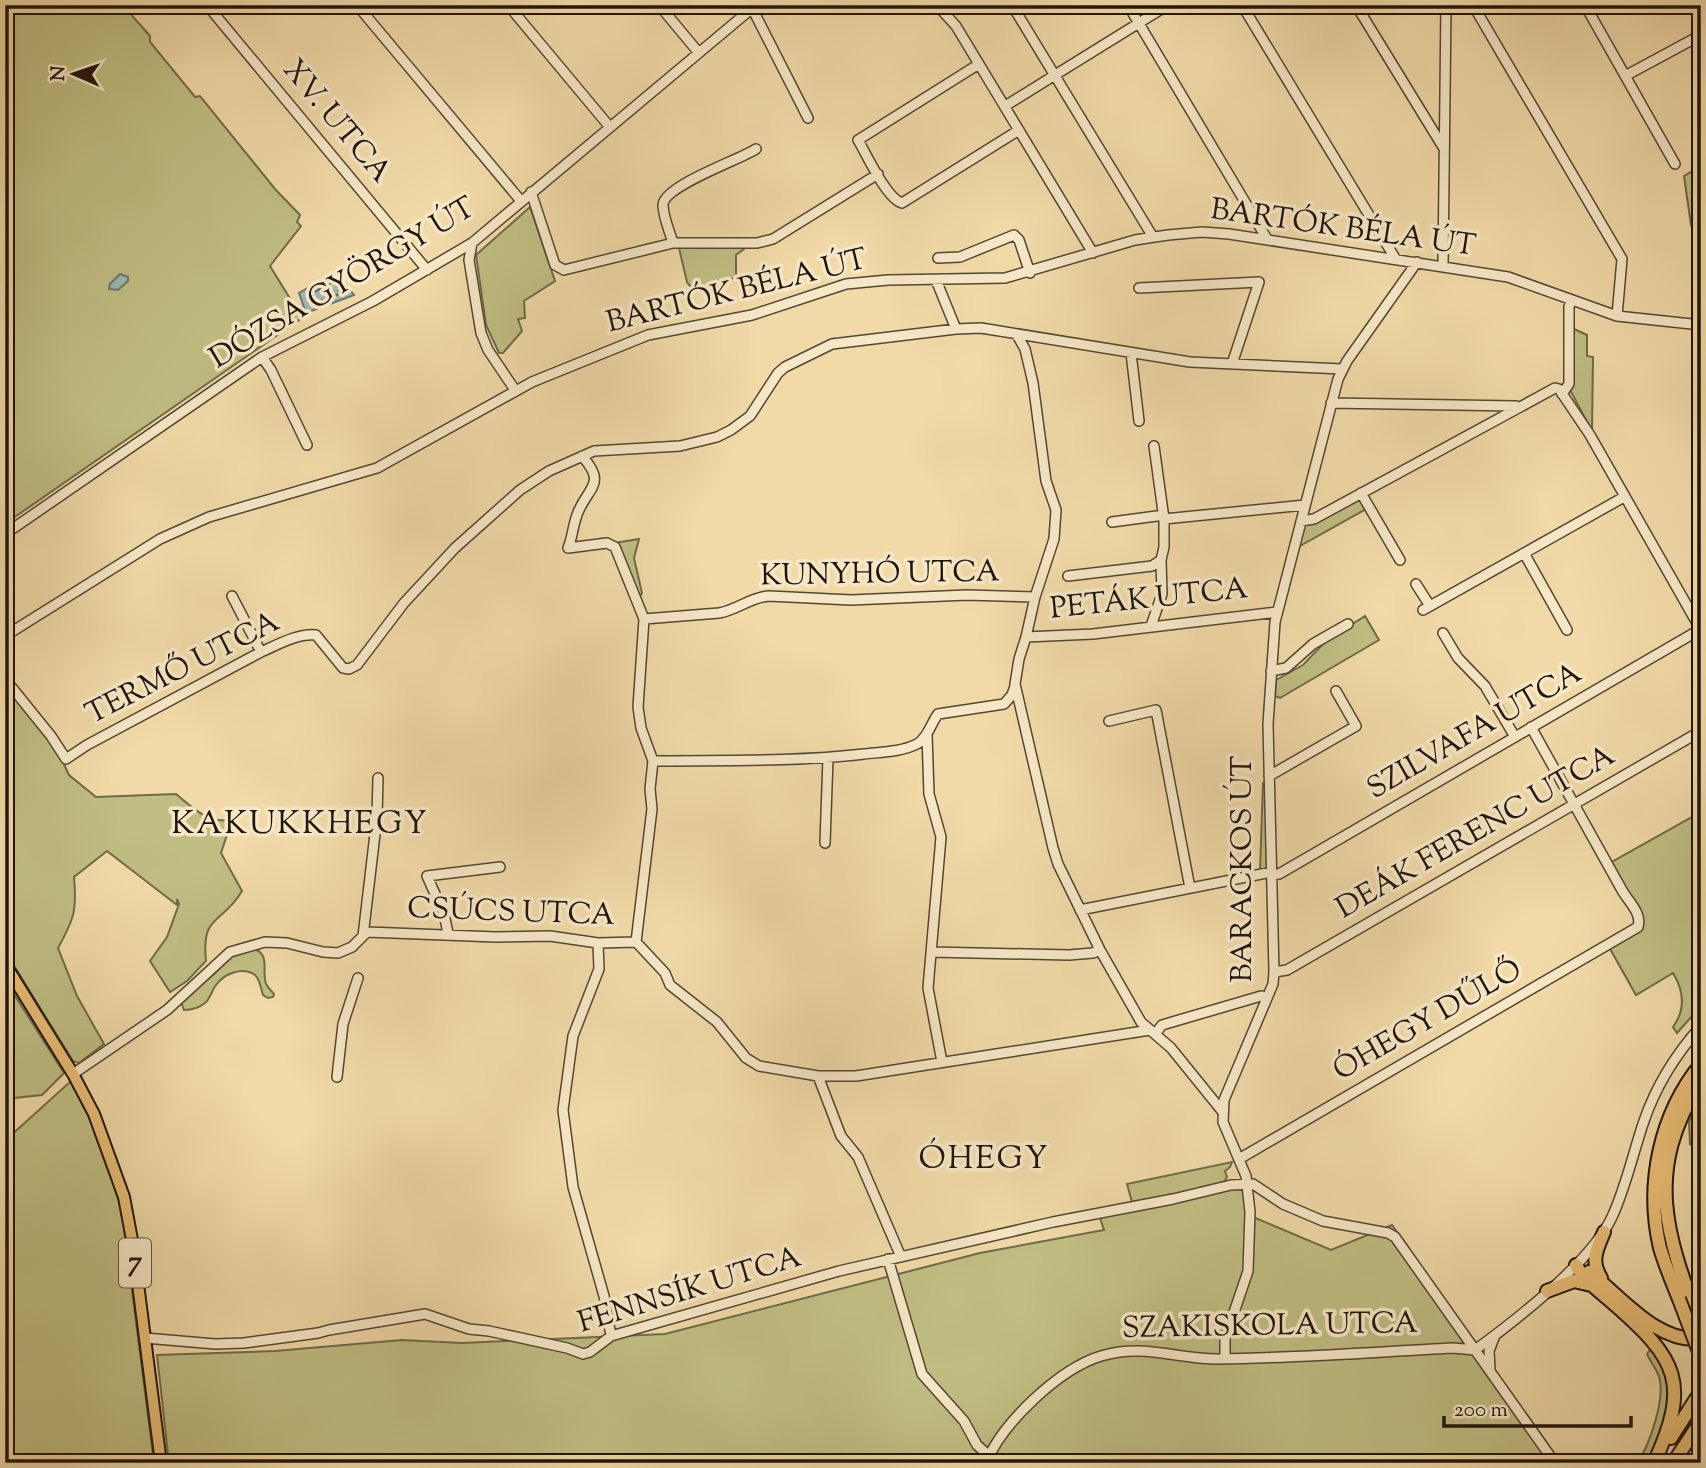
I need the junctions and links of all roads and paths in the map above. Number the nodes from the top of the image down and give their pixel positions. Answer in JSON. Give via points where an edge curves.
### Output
{"nodes":[{"id":1,"x":357,"y":5,"type":"edge"},
{"id":2,"x":508,"y":5,"type":"edge"},
{"id":3,"x":659,"y":5,"type":"edge"},
{"id":4,"x":937,"y":5,"type":"edge"},
{"id":5,"x":1012,"y":5,"type":"edge"},
{"id":6,"x":1128,"y":5,"type":"edge"},
{"id":7,"x":1168,"y":5,"type":"edge"},
{"id":8,"x":1242,"y":5,"type":"edge"},
{"id":9,"x":1356,"y":5,"type":"edge"},
{"id":10,"x":1446,"y":5,"type":"edge"},
{"id":11,"x":1473,"y":5,"type":"edge"},
{"id":12,"x":1585,"y":5,"type":"edge"},
{"id":13,"x":209,"y":6,"type":"edge"},
{"id":14,"x":754,"y":7,"type":"edge"},
{"id":15,"x":1139,"y":23,"type":"junction"},
{"id":16,"x":1701,"y":36,"type":"edge"},
{"id":17,"x":699,"y":53,"type":"junction"},
{"id":18,"x":979,"y":64,"type":"junction"},
{"id":19,"x":1055,"y":75,"type":"junction"},
{"id":20,"x":1625,"y":76,"type":"junction"},
{"id":21,"x":1005,"y":106,"type":"junction"},
{"id":22,"x":808,"y":118,"type":"dead end"},
{"id":23,"x":609,"y":127,"type":"junction"},
{"id":24,"x":1019,"y":130,"type":"junction"},
{"id":25,"x":1443,"y":148,"type":"junction"},
{"id":26,"x":756,"y":149,"type":"dead end"},
{"id":27,"x":1675,"y":164,"type":"dead end"},
{"id":28,"x":878,"y":174,"type":"junction"},
{"id":29,"x":531,"y":192,"type":"junction"},
{"id":30,"x":521,"y":201,"type":"junction"},
{"id":31,"x":1153,"y":237,"type":"junction"},
{"id":32,"x":1267,"y":239,"type":"junction"},
{"id":33,"x":472,"y":243,"type":"junction"},
{"id":34,"x":673,"y":243,"type":"junction"},
{"id":35,"x":1093,"y":253,"type":"junction"},
{"id":36,"x":939,"y":258,"type":"dead end"},
{"id":37,"x":1395,"y":258,"type":"junction"},
{"id":38,"x":1418,"y":262,"type":"junction"},
{"id":39,"x":1443,"y":266,"type":"junction"},
{"id":40,"x":427,"y":270,"type":"junction"},
{"id":41,"x":1030,"y":273,"type":"junction"},
{"id":42,"x":936,"y":280,"type":"junction"},
{"id":43,"x":1139,"y":288,"type":"dead end"},
{"id":44,"x":1571,"y":300,"type":"junction"},
{"id":45,"x":1617,"y":316,"type":"junction"},
{"id":46,"x":1701,"y":325,"type":"edge"},
{"id":47,"x":956,"y":329,"type":"junction"},
{"id":48,"x":1017,"y":335,"type":"junction"},
{"id":49,"x":1131,"y":354,"type":"junction"},
{"id":50,"x":262,"y":357,"type":"junction"},
{"id":51,"x":1232,"y":364,"type":"junction"},
{"id":52,"x":1342,"y":369,"type":"junction"},
{"id":53,"x":515,"y":390,"type":"junction"},
{"id":54,"x":1559,"y":391,"type":"junction"},
{"id":55,"x":1331,"y":403,"type":"junction"},
{"id":56,"x":1518,"y":406,"type":"junction"},
{"id":57,"x":1139,"y":421,"type":"dead end"},
{"id":58,"x":307,"y":445,"type":"dead end"},
{"id":59,"x":1154,"y":446,"type":"dead end"},
{"id":60,"x":582,"y":456,"type":"junction"},
{"id":61,"x":1361,"y":492,"type":"junction"},
{"id":62,"x":1623,"y":496,"type":"junction"},
{"id":63,"x":1305,"y":505,"type":"junction"},
{"id":64,"x":1164,"y":517,"type":"junction"},
{"id":65,"x":1301,"y":521,"type":"junction"},
{"id":66,"x":1112,"y":522,"type":"dead end"},
{"id":67,"x":5,"y":534,"type":"edge"},
{"id":68,"x":1524,"y":553,"type":"junction"},
{"id":69,"x":1161,"y":560,"type":"junction"},
{"id":70,"x":1400,"y":561,"type":"dead end"},
{"id":71,"x":1068,"y":576,"type":"dead end"},
{"id":72,"x":1416,"y":584,"type":"dead end"},
{"id":73,"x":232,"y":596,"type":"dead end"},
{"id":74,"x":1035,"y":597,"type":"junction"},
{"id":75,"x":1277,"y":612,"type":"junction"},
{"id":76,"x":644,"y":619,"type":"junction"},
{"id":77,"x":1348,"y":624,"type":"dead end"},
{"id":78,"x":1151,"y":626,"type":"junction"},
{"id":79,"x":1567,"y":630,"type":"dead end"},
{"id":80,"x":1701,"y":630,"type":"edge"},
{"id":81,"x":1443,"y":632,"type":"dead end"},
{"id":82,"x":5,"y":636,"type":"edge"},
{"id":83,"x":1026,"y":637,"type":"junction"},
{"id":84,"x":261,"y":652,"type":"junction"},
{"id":85,"x":1271,"y":671,"type":"junction"},
{"id":86,"x":5,"y":679,"type":"edge"},
{"id":87,"x":1015,"y":684,"type":"junction"},
{"id":88,"x":1336,"y":691,"type":"dead end"},
{"id":89,"x":1109,"y":721,"type":"dead end"},
{"id":90,"x":1531,"y":727,"type":"junction"},
{"id":91,"x":1701,"y":731,"type":"edge"},
{"id":92,"x":927,"y":735,"type":"junction"},
{"id":93,"x":1515,"y":737,"type":"junction"},
{"id":94,"x":828,"y":758,"type":"junction"},
{"id":95,"x":653,"y":761,"type":"junction"},
{"id":96,"x":1269,"y":776,"type":"junction"},
{"id":97,"x":378,"y":778,"type":"dead end"},
{"id":98,"x":1576,"y":804,"type":"junction"},
{"id":99,"x":825,"y":843,"type":"dead end"},
{"id":100,"x":500,"y":867,"type":"dead end"},
{"id":101,"x":1272,"y":873,"type":"junction"},
{"id":102,"x":1190,"y":888,"type":"junction"},
{"id":103,"x":1080,"y":910,"type":"junction"},
{"id":104,"x":447,"y":933,"type":"junction"},
{"id":105,"x":363,"y":936,"type":"junction"},
{"id":106,"x":636,"y":942,"type":"junction"},
{"id":107,"x":598,"y":943,"type":"junction"},
{"id":108,"x":1100,"y":950,"type":"junction"},
{"id":109,"x":932,"y":952,"type":"junction"},
{"id":110,"x":5,"y":964,"type":"edge"},
{"id":111,"x":1274,"y":972,"type":"junction"},
{"id":112,"x":358,"y":978,"type":"dead end"},
{"id":113,"x":1267,"y":997,"type":"junction"},
{"id":114,"x":1701,"y":1026,"type":"edge"},
{"id":115,"x":1153,"y":1031,"type":"junction"},
{"id":116,"x":942,"y":1062,"type":"junction"},
{"id":117,"x":1701,"y":1064,"type":"edge"},
{"id":118,"x":73,"y":1073,"type":"junction"},
{"id":119,"x":818,"y":1076,"type":"junction"},
{"id":120,"x":337,"y":1077,"type":"dead end"},
{"id":121,"x":1701,"y":1081,"type":"edge"},
{"id":122,"x":1222,"y":1111,"type":"junction"},
{"id":123,"x":1239,"y":1159,"type":"junction"},
{"id":124,"x":1248,"y":1184,"type":"junction"},
{"id":125,"x":1604,"y":1232,"type":"junction"},
{"id":126,"x":901,"y":1257,"type":"junction"},
{"id":127,"x":888,"y":1259,"type":"junction"},
{"id":128,"x":1576,"y":1265,"type":"junction"},
{"id":129,"x":1600,"y":1286,"type":"junction"},
{"id":130,"x":1547,"y":1291,"type":"junction"},
{"id":131,"x":1683,"y":1294,"type":"junction"},
{"id":132,"x":1701,"y":1327,"type":"edge"},
{"id":133,"x":611,"y":1336,"type":"junction"},
{"id":134,"x":1494,"y":1336,"type":"junction"},
{"id":135,"x":145,"y":1338,"type":"junction"},
{"id":136,"x":1701,"y":1339,"type":"edge"},
{"id":137,"x":1475,"y":1350,"type":"junction"},
{"id":138,"x":1701,"y":1357,"type":"edge"},
{"id":139,"x":1225,"y":1359,"type":"junction"},
{"id":140,"x":1490,"y":1370,"type":"junction"},
{"id":141,"x":1701,"y":1391,"type":"edge"},
{"id":142,"x":1701,"y":1421,"type":"edge"},
{"id":143,"x":1701,"y":1456,"type":"edge"},
{"id":144,"x":987,"y":1459,"type":"edge"},
{"id":145,"x":161,"y":1463,"type":"edge"},
{"id":146,"x":1555,"y":1463,"type":"edge"},
{"id":147,"x":1654,"y":1463,"type":"edge"},
{"id":148,"x":1673,"y":1463,"type":"edge"},
{"id":149,"x":1696,"y":1463,"type":"edge"}],
"edges":[{"from":1,"to":30,"type":"street"},
{"from":2,"to":23,"type":"street"},
{"from":3,"to":17,"type":"street"},
{"from":4,"to":18,"type":"street"},
{"from":5,"to":19,"type":"street"},
{"from":6,"to":15,"type":"street"},
{"from":7,"to":15,"type":"street"},
{"from":8,"to":37,"type":"street"},
{"from":9,"to":25,"type":"street"},
{"from":10,"to":25,"type":"street"},
{"from":11,"to":45,"type":"street","via":[[1619,255]]},
{"from":12,"to":20,"type":"street"},
{"from":13,"to":40,"type":"street","name":"XV. UTCA"},
{"from":14,"to":17,"type":"street","name":"DÓZSA GYÖRGY ÚT"},
{"from":14,"to":22,"type":"street"},
{"from":15,"to":19,"type":"street"},
{"from":15,"to":32,"type":"street"},
{"from":16,"to":20,"type":"street"},
{"from":17,"to":23,"type":"street","name":"DÓZSA GYÖRGY ÚT"},
{"from":18,"to":21,"type":"street"},
{"from":18,"to":28,"type":"street","via":[[858,140]]},
{"from":19,"to":21,"type":"street"},
{"from":19,"to":31,"type":"street"},
{"from":20,"to":27,"type":"street"},
{"from":21,"to":24,"type":"street"},
{"from":23,"to":29,"type":"street","name":"DÓZSA GYÖRGY ÚT"},
{"from":24,"to":28,"type":"street","via":[[905,202],[899,203]]},
{"from":24,"to":35,"type":"street"},
{"from":25,"to":39,"type":"street"},
{"from":26,"to":34,"type":"street","via":[[686,182],[665,198]]},
{"from":28,"to":34,"type":"street","via":[[773,239]]},
{"from":29,"to":30,"type":"street","name":"DÓZSA GYÖRGY ÚT"},
{"from":29,"to":34,"type":"street","via":[[560,270]]},
{"from":30,"to":33,"type":"street","name":"DÓZSA GYÖRGY ÚT"},
{"from":31,"to":32,"type":"street","name":"BARTÓK BÉLA ÚT","via":[[1202,232]]},
{"from":31,"to":35,"type":"street","name":"BARTÓK BÉLA ÚT"},
{"from":32,"to":37,"type":"street","name":"BARTÓK BÉLA ÚT"},
{"from":33,"to":40,"type":"street","name":"DÓZSA GYÖRGY ÚT"},
{"from":33,"to":53,"type":"street","via":[[470,260],[481,333]]},
{"from":35,"to":41,"type":"street","name":"BARTÓK BÉLA ÚT"},
{"from":36,"to":41,"type":"street","via":[[960,257],[1014,235]]},
{"from":37,"to":38,"type":"street","name":"BARTÓK BÉLA ÚT"},
{"from":38,"to":39,"type":"street","name":"BARTÓK BÉLA ÚT"},
{"from":38,"to":52,"type":"street","name":"BARACKOS ÚT"},
{"from":39,"to":44,"type":"street","name":"BARTÓK BÉLA ÚT","via":[[1508,277]]},
{"from":40,"to":50,"type":"street","name":"DÓZSA GYÖRGY ÚT"},
{"from":41,"to":42,"type":"street","name":"BARTÓK BÉLA ÚT"},
{"from":42,"to":47,"type":"street"},
{"from":42,"to":53,"type":"street","name":"BARTÓK BÉLA ÚT","via":[[859,282],[752,315],[648,335]]},
{"from":43,"to":51,"type":"street","via":[[1259,282]]},
{"from":44,"to":45,"type":"street","name":"BARTÓK BÉLA ÚT"},
{"from":44,"to":54,"type":"street","via":[[1569,384]]},
{"from":45,"to":46,"type":"street","name":"BARTÓK BÉLA ÚT"},
{"from":47,"to":48,"type":"street","name":"TERMŐ UTCA"},
{"from":47,"to":60,"type":"street","name":"TERMŐ UTCA","via":[[832,344],[781,370],[750,416],[717,437],[680,446],[600,450]]},
{"from":48,"to":49,"type":"street","name":"TERMŐ UTCA"},
{"from":48,"to":74,"type":"street","via":[[1033,383],[1046,481],[1056,510],[1054,539]]},
{"from":49,"to":51,"type":"street","name":"TERMŐ UTCA"},
{"from":49,"to":57,"type":"street"},
{"from":50,"to":58,"type":"street"},
{"from":50,"to":67,"type":"street","name":"DÓZSA GYÖRGY ÚT"},
{"from":51,"to":52,"type":"street","name":"TERMŐ UTCA"},
{"from":52,"to":55,"type":"street","name":"BARACKOS ÚT"},
{"from":53,"to":82,"type":"street","name":"BARTÓK BÉLA ÚT","via":[[377,468],[184,527]]},
{"from":54,"to":56,"type":"street"},
{"from":54,"to":62,"type":"street","via":[[1590,435]]},
{"from":55,"to":56,"type":"street"},
{"from":55,"to":63,"type":"street","name":"BARACKOS ÚT"},
{"from":56,"to":61,"type":"street"},
{"from":59,"to":64,"type":"street"},
{"from":60,"to":76,"type":"street","via":[[593,468],[593,485],[579,509],[568,548],[607,543],[615,547]]},
{"from":60,"to":84,"type":"street","name":"TERMŐ UTCA","via":[[527,484],[455,548],[404,603],[357,665],[343,668],[323,641],[309,634]]},
{"from":61,"to":65,"type":"street","via":[[1314,519]]},
{"from":61,"to":70,"type":"street"},
{"from":62,"to":68,"type":"street"},
{"from":62,"to":80,"type":"street"},
{"from":63,"to":64,"type":"street"},
{"from":63,"to":65,"type":"street","name":"BARACKOS ÚT"},
{"from":64,"to":66,"type":"street"},
{"from":64,"to":69,"type":"street"},
{"from":65,"to":75,"type":"street","name":"BARACKOS ÚT"},
{"from":68,"to":72,"type":"street","via":[[1427,608]]},
{"from":68,"to":79,"type":"street"},
{"from":69,"to":71,"type":"street","via":[[1152,566]]},
{"from":69,"to":78,"type":"street","via":[[1161,594]]},
{"from":73,"to":84,"type":"street"},
{"from":74,"to":76,"type":"street","name":"KUNYHÓ UTCA","via":[[851,600],[769,596],[719,613]]},
{"from":74,"to":83,"type":"street"},
{"from":75,"to":78,"type":"street","name":"PETÁK UTCA"},
{"from":75,"to":85,"type":"street","name":"BARACKOS ÚT"},
{"from":76,"to":95,"type":"street","via":[[638,707]]},
{"from":77,"to":85,"type":"street","via":[[1313,644],[1286,668]]},
{"from":78,"to":83,"type":"street","name":"PETÁK UTCA"},
{"from":80,"to":90,"type":"street","name":"SZILVAFA UTCA"},
{"from":81,"to":93,"type":"street","via":[[1458,658],[1485,686]]},
{"from":83,"to":87,"type":"street"},
{"from":84,"to":86,"type":"street","name":"TERMŐ UTCA","via":[[66,759]]},
{"from":85,"to":96,"type":"street","name":"BARACKOS ÚT"},
{"from":87,"to":92,"type":"street","via":[[1004,704],[938,714]]},
{"from":87,"to":103,"type":"street","via":[[1053,848]]},
{"from":88,"to":96,"type":"street","via":[[1356,726]]},
{"from":89,"to":102,"type":"street","via":[[1156,710]]},
{"from":90,"to":93,"type":"street","name":"SZILVAFA UTCA"},
{"from":90,"to":98,"type":"street"},
{"from":91,"to":98,"type":"street","name":"DEÁK FERENC UTCA"},
{"from":92,"to":94,"type":"street","via":[[902,749]]},
{"from":92,"to":109,"type":"street","via":[[929,794],[941,837]]},
{"from":93,"to":101,"type":"street","name":"SZILVAFA UTCA","via":[[1279,874]]},
{"from":94,"to":95,"type":"street"},
{"from":94,"to":99,"type":"street"},
{"from":95,"to":106,"type":"street"},
{"from":96,"to":101,"type":"street","name":"BARACKOS ÚT"},
{"from":97,"to":105,"type":"street"},
{"from":98,"to":111,"type":"street","name":"DEÁK FERENC UTCA","via":[[1287,970]]},
{"from":98,"to":123,"type":"street","name":"ÓHEGY DŰLŐ","via":[[1638,915],[1634,930]]},
{"from":100,"to":104,"type":"street","via":[[427,876]]},
{"from":101,"to":102,"type":"street","name":"SZILVAFA UTCA"},
{"from":101,"to":111,"type":"street","name":"BARACKOS ÚT"},
{"from":102,"to":103,"type":"street","name":"SZILVAFA UTCA"},
{"from":103,"to":108,"type":"street"},
{"from":104,"to":105,"type":"street","name":"CSÚCS UTCA","via":[[367,932]]},
{"from":104,"to":107,"type":"street","name":"CSÚCS UTCA","via":[[550,936]]},
{"from":105,"to":118,"type":"street","name":"CSÚCS UTCA","via":[[338,953],[265,942],[230,951],[158,1016]]},
{"from":106,"to":107,"type":"street","name":"CSÚCS UTCA"},
{"from":106,"to":119,"type":"street","name":"CSÚCS UTCA","via":[[665,973],[670,985],[717,1022],[746,1058],[771,1070]]},
{"from":107,"to":133,"type":"street","via":[[599,969],[575,1027],[562,1110],[573,1187]]},
{"from":108,"to":109,"type":"street","via":[[1069,955]]},
{"from":108,"to":115,"type":"street","via":[[1141,1022]]},
{"from":109,"to":116,"type":"street","via":[[928,988]]},
{"from":110,"to":118,"type":"main road","number":"7"},
{"from":111,"to":113,"type":"street","name":"BARACKOS ÚT"},
{"from":112,"to":120,"type":"street","via":[[342,1024]]},
{"from":113,"to":115,"type":"street","name":"CSÚCS UTCA"},
{"from":113,"to":122,"type":"street","name":"BARACKOS ÚT"},
{"from":114,"to":125,"type":"street","via":[[1675,1057],[1653,1098]]},
{"from":115,"to":116,"type":"street","name":"CSÚCS UTCA"},
{"from":115,"to":122,"type":"street"},
{"from":116,"to":119,"type":"street","name":"CSÚCS UTCA","via":[[856,1076]]},
{"from":117,"to":131,"type":"highway","via":[[1674,1107],[1657,1165],[1657,1230],[1666,1267]]},
{"from":118,"to":135,"type":"main road","number":"7","via":[[94,1114],[124,1197]]},
{"from":119,"to":126,"type":"street","via":[[841,1136],[858,1157]]},
{"from":121,"to":131,"type":"highway","via":[[1675,1134],[1665,1183],[1668,1230]]},
{"from":122,"to":123,"type":"street"},
{"from":123,"to":124,"type":"street"},
{"from":124,"to":126,"type":"street","name":"FENNSÍK UTCA"},
{"from":124,"to":137,"type":"street","via":[[1323,1221],[1392,1234]]},
{"from":124,"to":139,"type":"street","via":[[1250,1255],[1225,1339]]},
{"from":125,"to":128,"type":"street"},
{"from":125,"to":129,"type":"highway","via":[[1594,1263]]},
{"from":126,"to":127,"type":"street","name":"FENNSÍK UTCA"},
{"from":127,"to":133,"type":"street","name":"FENNSÍK UTCA"},
{"from":127,"to":144,"type":"street","via":[[922,1374],[964,1421]]},
{"from":128,"to":129,"type":"highway"},
{"from":128,"to":130,"type":"street"},
{"from":129,"to":130,"type":"highway","via":[[1574,1281]]},
{"from":129,"to":136,"type":"highway","via":[[1666,1334]]},
{"from":129,"to":147,"type":"highway","via":[[1659,1347],[1671,1372],[1673,1414]]},
{"from":130,"to":134,"type":"street"},
{"from":131,"to":132,"type":"highway"},
{"from":131,"to":138,"type":"highway","bridge":true},
{"from":133,"to":135,"type":"street","name":"FENNSÍK UTCA","via":[[583,1354],[468,1329],[425,1314],[244,1343]]},
{"from":134,"to":137,"type":"street"},
{"from":134,"to":140,"type":"street"},
{"from":135,"to":145,"type":"main road","number":"7"},
{"from":137,"to":139,"type":"street","name":"SZAKISKOLA UTCA"},
{"from":137,"to":140,"type":"street"},
{"from":139,"to":144,"type":"street","name":"SZAKISKOLA UTCA","via":[[1136,1349],[1091,1359],[1045,1391],[1004,1433]]},
{"from":140,"to":146,"type":"street"},
{"from":141,"to":147,"type":"highway"},
{"from":142,"to":148,"type":"highway"},
{"from":143,"to":149,"type":"highway"}]}
